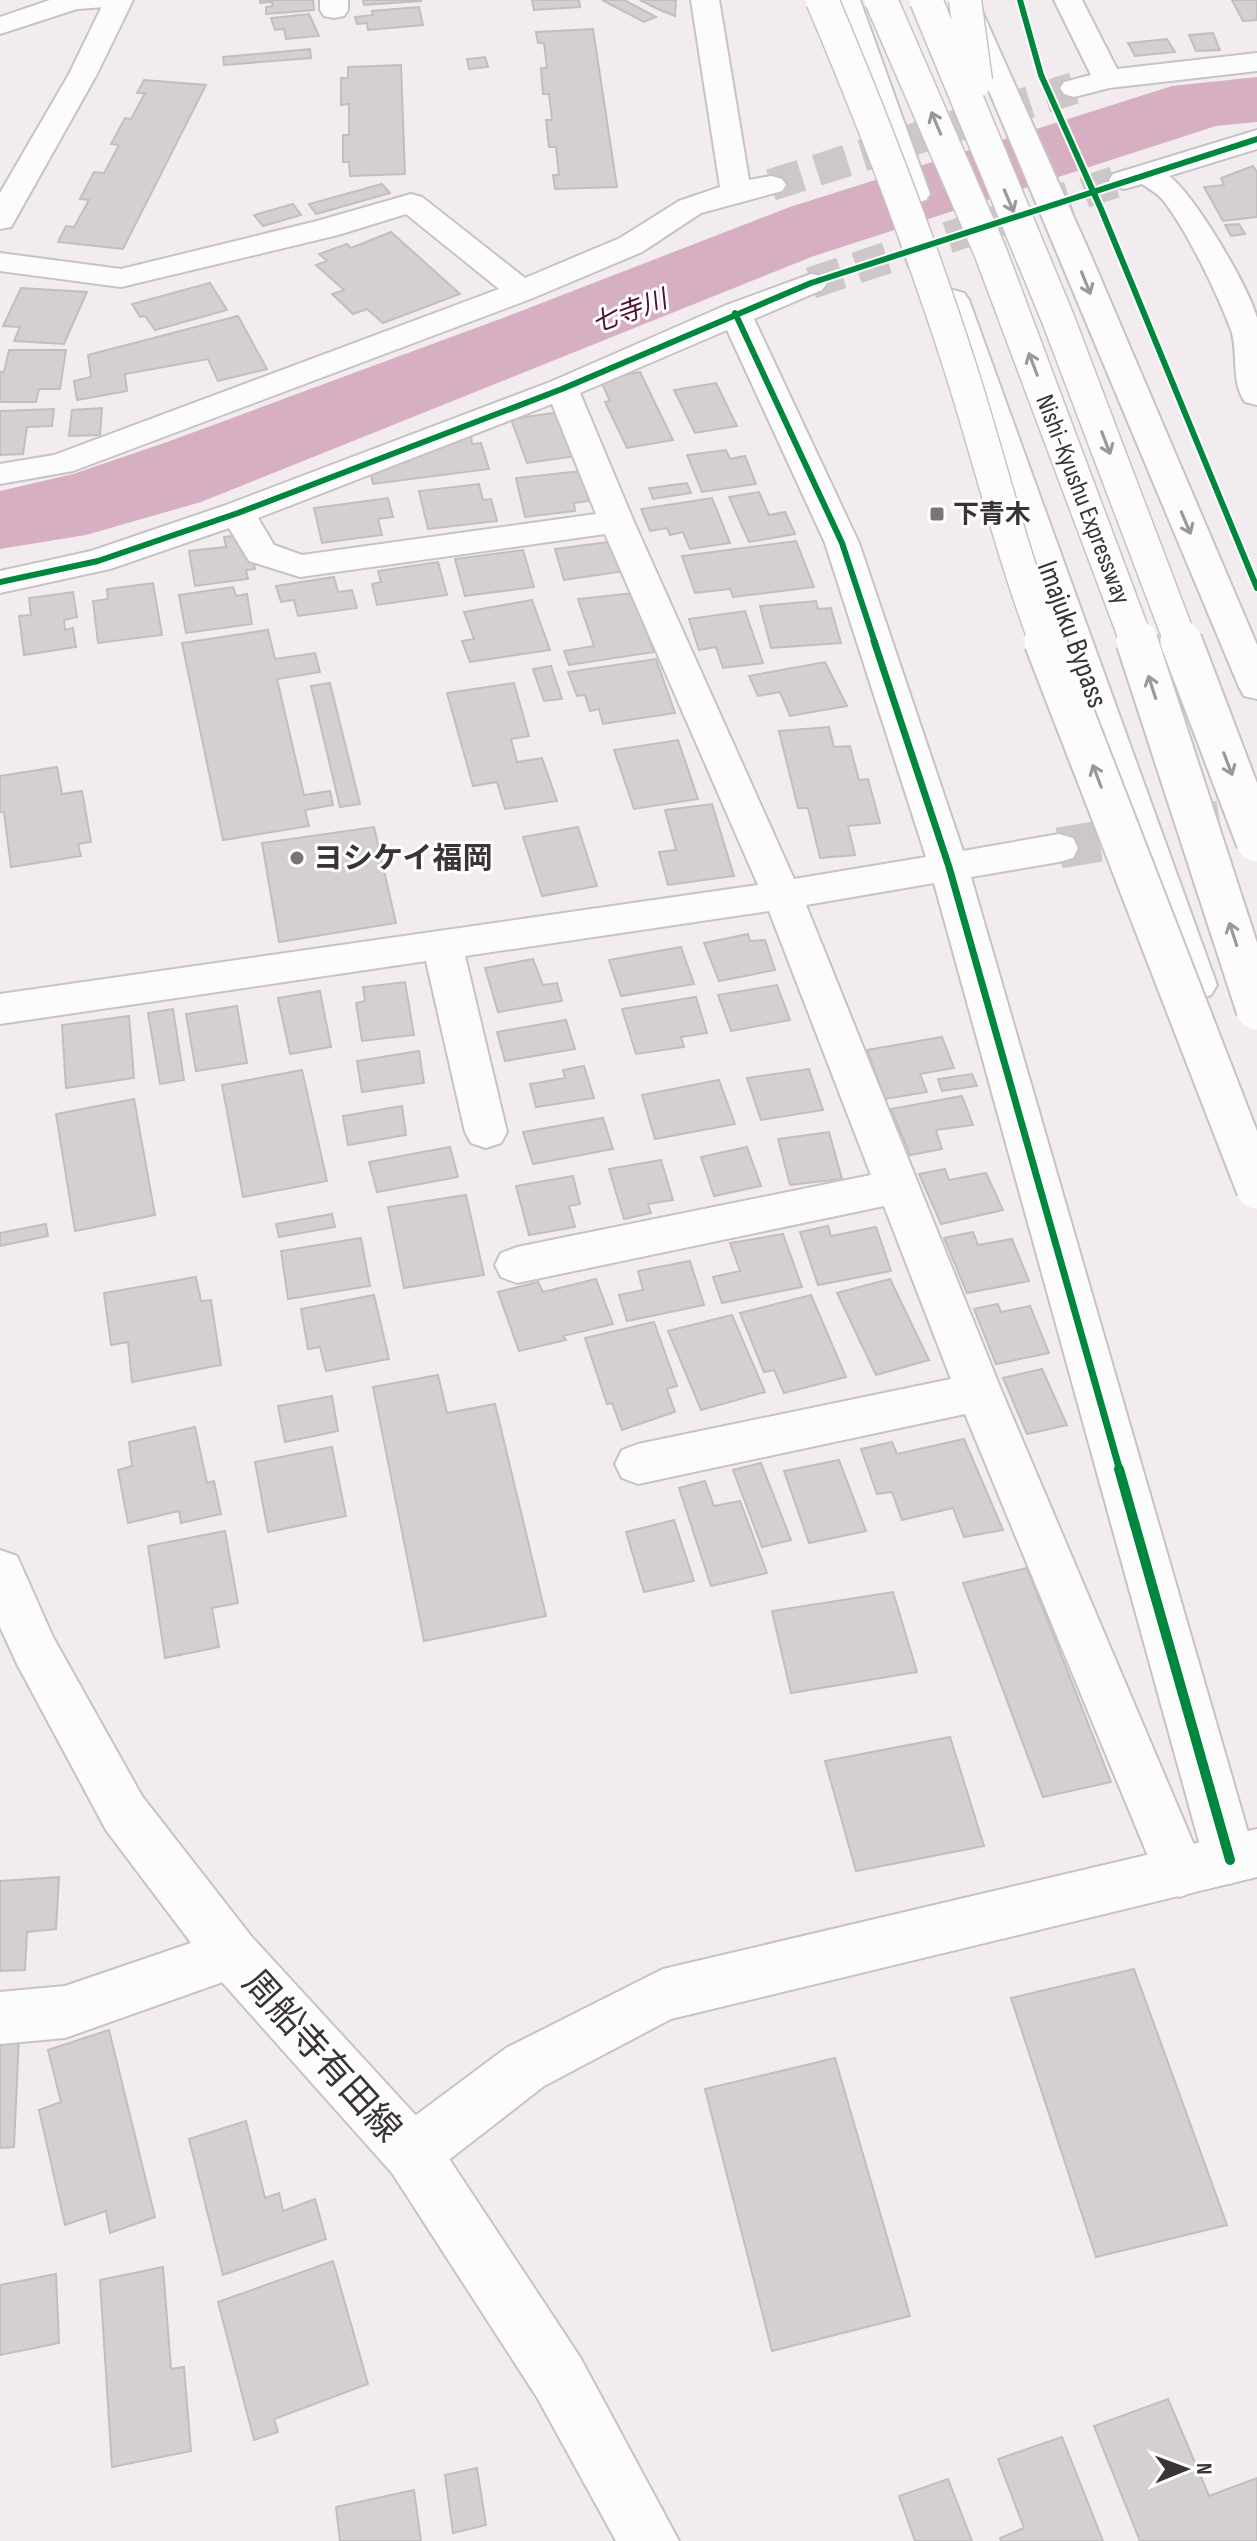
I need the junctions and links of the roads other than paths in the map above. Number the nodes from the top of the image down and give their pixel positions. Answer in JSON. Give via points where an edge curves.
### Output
{"nodes":[{"id":1,"x":110,"y":0,"type":"edge"},
{"id":2,"x":119,"y":0,"type":"edge"},
{"id":3,"x":705,"y":0,"type":"edge"},
{"id":4,"x":822,"y":0,"type":"edge"},
{"id":5,"x":846,"y":0,"type":"edge"},
{"id":6,"x":881,"y":0,"type":"edge"},
{"id":7,"x":926,"y":0,"type":"edge"},
{"id":8,"x":964,"y":0,"type":"edge"},
{"id":9,"x":1068,"y":0,"type":"edge"},
{"id":10,"x":0,"y":26,"type":"edge"},
{"id":11,"x":1257,"y":62,"type":"edge"},
{"id":12,"x":1108,"y":79,"type":"junction"},
{"id":13,"x":1074,"y":88,"type":"tunnel mouth"},
{"id":14,"x":983,"y":139,"type":"junction"},
{"id":15,"x":1255,"y":142,"type":"edge"},
{"id":16,"x":771,"y":185,"type":"tunnel mouth"},
{"id":17,"x":736,"y":192,"type":"junction"},
{"id":18,"x":0,"y":220,"type":"edge"},
{"id":19,"x":0,"y":262,"type":"edge"},
{"id":20,"x":811,"y":283,"type":"tunnel mouth"},
{"id":21,"x":522,"y":291,"type":"junction"},
{"id":22,"x":735,"y":313,"type":"junction"},
{"id":23,"x":562,"y":389,"type":"junction"},
{"id":24,"x":1257,"y":395,"type":"edge"},
{"id":25,"x":0,"y":474,"type":"edge"},
{"id":26,"x":238,"y":513,"type":"junction"},
{"id":27,"x":617,"y":522,"type":"junction"},
{"id":28,"x":0,"y":582,"type":"edge"},
{"id":29,"x":1257,"y":687,"type":"edge"},
{"id":30,"x":1257,"y":841,"type":"edge"},
{"id":31,"x":1059,"y":848,"type":"tunnel mouth"},
{"id":32,"x":949,"y":867,"type":"junction"},
{"id":33,"x":782,"y":895,"type":"junction"},
{"id":34,"x":442,"y":944,"type":"junction"},
{"id":35,"x":0,"y":1009,"type":"edge"},
{"id":36,"x":1257,"y":1009,"type":"edge"},
{"id":37,"x":486,"y":1132,"type":"dead end"},
{"id":38,"x":1257,"y":1181,"type":"edge"},
{"id":39,"x":897,"y":1186,"type":"junction"},
{"id":40,"x":1257,"y":1188,"type":"edge"},
{"id":41,"x":517,"y":1265,"type":"dead end"},
{"id":42,"x":979,"y":1392,"type":"junction"},
{"id":43,"x":638,"y":1464,"type":"dead end"},
{"id":44,"x":0,"y":1571,"type":"edge"},
{"id":45,"x":1244,"y":1857,"type":"edge"},
{"id":46,"x":1180,"y":1873,"type":"junction"},
{"id":47,"x":232,"y":1954,"type":"junction"},
{"id":48,"x":0,"y":2018,"type":"edge"},
{"id":49,"x":412,"y":2153,"type":"junction"},
{"id":50,"x":649,"y":2541,"type":"edge"}],
"edges":[{"from":1,"to":10,"type":"main road","via":[[74,1]]},
{"from":2,"to":18,"type":"main road"},
{"from":3,"to":17,"type":"main road"},
{"from":40,"to":4,"type":"main road","one_way":true,"bridge":true,"via":[[1029,598],[960,368]]},
{"from":5,"to":38,"type":"main road","name":"Imajuku Bypass","via":[[1186,949]]},
{"from":36,"to":6,"type":"main road","name":"Nishi-Kyushu Expressway","one_way":true,"bridge":true,"via":[[1121,592],[990,251]]},
{"from":7,"to":14,"type":"main road","name":"Nishi-Kyushu Expressway","bridge":true},
{"from":8,"to":14,"type":"main road","bridge":true},
{"from":8,"to":29,"type":"main road","one_way":true},
{"from":9,"to":12,"type":"main road"},
{"from":11,"to":12,"type":"main road"},
{"from":12,"to":13,"type":"main road"},
{"from":14,"to":30,"type":"main road","name":"Nishi-Kyushu Expressway","one_way":true,"bridge":true,"via":[[1064,334]]},
{"from":15,"to":24,"type":"main road","via":[[1133,177],[1173,193],[1210,253],[1248,333]]},
{"from":16,"to":17,"type":"main road"},
{"from":17,"to":21,"type":"main road","via":[[690,207],[631,245]]},
{"from":19,"to":21,"type":"main road","via":[[121,278],[411,203]]},
{"from":20,"to":22,"type":"main road"},
{"from":21,"to":25,"type":"main road","via":[[61,464]]},
{"from":22,"to":23,"type":"main road"},
{"from":22,"to":32,"type":"main road","via":[[842,543]]},
{"from":23,"to":26,"type":"main road"},
{"from":23,"to":27,"type":"main road"},
{"from":26,"to":27,"type":"main road","via":[[261,553],[300,566]]},
{"from":26,"to":28,"type":"main road","via":[[98,561]]},
{"from":27,"to":33,"type":"main road"},
{"from":31,"to":32,"type":"main road"},
{"from":32,"to":33,"type":"main road"},
{"from":32,"to":45,"type":"main road"},
{"from":33,"to":34,"type":"main road"},
{"from":33,"to":39,"type":"main road"},
{"from":34,"to":35,"type":"main road"},
{"from":34,"to":37,"type":"main road"},
{"from":39,"to":41,"type":"main road"},
{"from":39,"to":42,"type":"main road"},
{"from":42,"to":43,"type":"main road"},
{"from":42,"to":46,"type":"main road"},
{"from":44,"to":47,"type":"main road","name":"周船寺有田線","via":[[34,1649],[124,1813]]},
{"from":45,"to":46,"type":"main road"},
{"from":46,"to":49,"type":"main road","via":[[663,1995],[525,2067]]},
{"from":47,"to":48,"type":"main road","via":[[65,2012]]},
{"from":47,"to":49,"type":"main road","name":"周船寺有田線"},
{"from":49,"to":50,"type":"main road","name":"周船寺有田線","via":[[559,2378]]}]}
